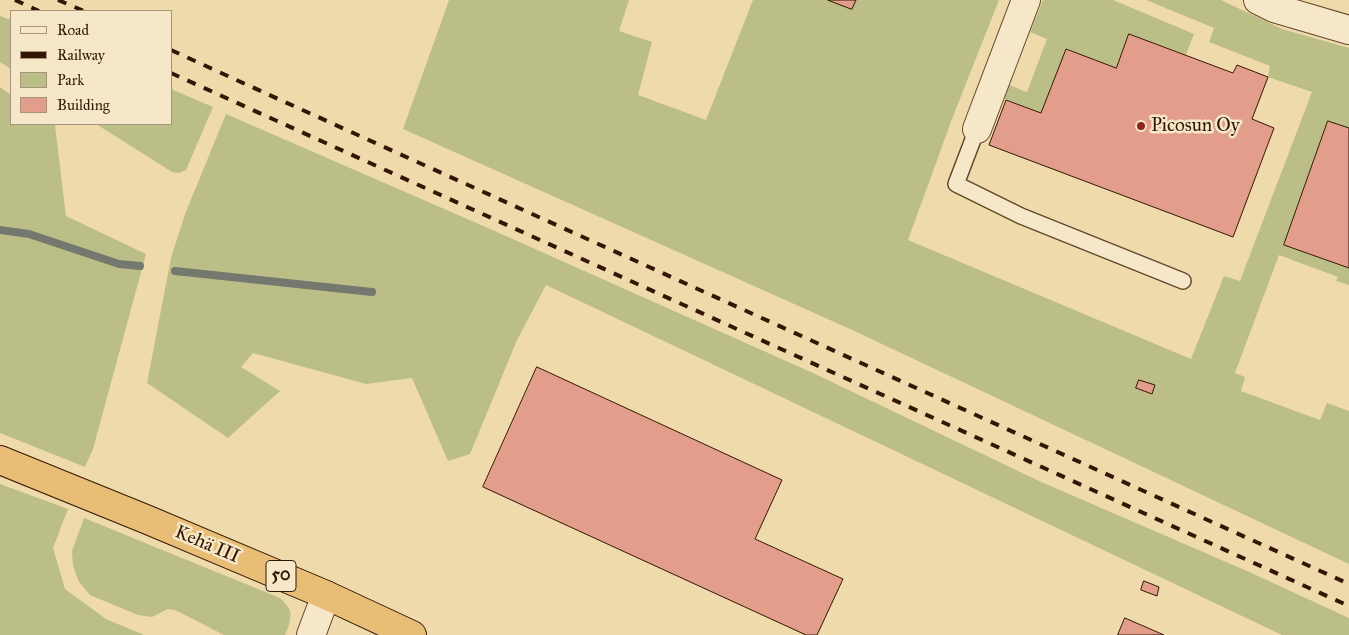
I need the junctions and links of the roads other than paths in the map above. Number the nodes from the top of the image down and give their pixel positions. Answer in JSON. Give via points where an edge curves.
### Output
{"nodes":[{"id":1,"x":1026,"y":0,"type":"edge"},
{"id":2,"x":1258,"y":0,"type":"edge"},
{"id":3,"x":1349,"y":30,"type":"edge"},
{"id":4,"x":977,"y":129,"type":"joint"},
{"id":5,"x":1183,"y":281,"type":"dead end"},
{"id":6,"x":12,"y":464,"type":"edge"},
{"id":7,"x":326,"y":595,"type":"junction"},
{"id":8,"x":311,"y":635,"type":"edge"},
{"id":9,"x":412,"y":635,"type":"edge"}],
"edges":[{"from":1,"to":4,"type":"street"},
{"from":2,"to":3,"type":"street","via":[[1274,8]]},
{"from":4,"to":5,"type":"lane","via":[[956,184],[1021,216]]},
{"from":6,"to":7,"type":"highway","name":"Kehä III","number":"50"},
{"from":7,"to":8,"type":"street"},
{"from":7,"to":9,"type":"highway","name":"Kehä III","number":"50"}]}
